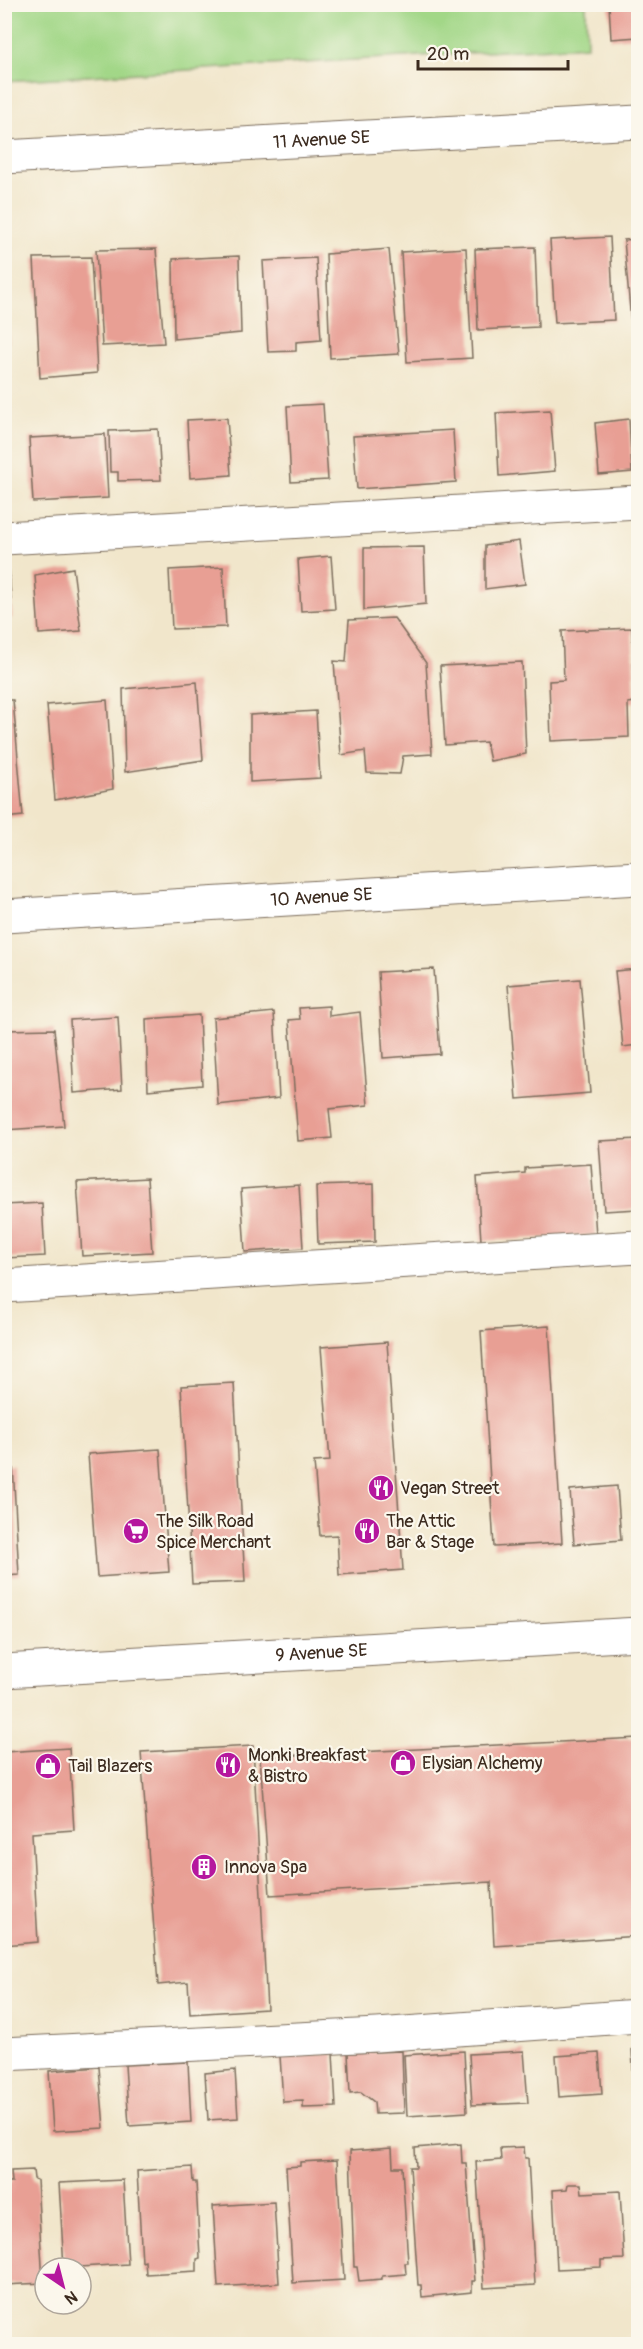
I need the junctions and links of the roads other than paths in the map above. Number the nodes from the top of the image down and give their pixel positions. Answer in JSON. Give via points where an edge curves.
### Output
{"nodes":[{"id":1,"x":639,"y":122,"type":"edge"},
{"id":2,"x":4,"y":157,"type":"edge"},
{"id":3,"x":639,"y":502,"type":"edge"},
{"id":4,"x":4,"y":538,"type":"edge"},
{"id":5,"x":639,"y":878,"type":"edge"},
{"id":6,"x":4,"y":916,"type":"edge"},
{"id":7,"x":639,"y":1247,"type":"edge"},
{"id":8,"x":4,"y":1286,"type":"edge"},
{"id":9,"x":639,"y":1634,"type":"edge"},
{"id":10,"x":4,"y":1671,"type":"edge"},
{"id":11,"x":639,"y":2016,"type":"edge"},
{"id":12,"x":4,"y":2054,"type":"edge"}],
"edges":[{"from":1,"to":2,"type":"street","name":"11 Avenue SE"},
{"from":3,"to":4,"type":"street"},
{"from":5,"to":6,"type":"street","name":"10 Avenue SE"},
{"from":7,"to":8,"type":"street"},
{"from":9,"to":10,"type":"street","name":"9 Avenue SE"},
{"from":11,"to":12,"type":"street","via":[[377,2035]]}]}
